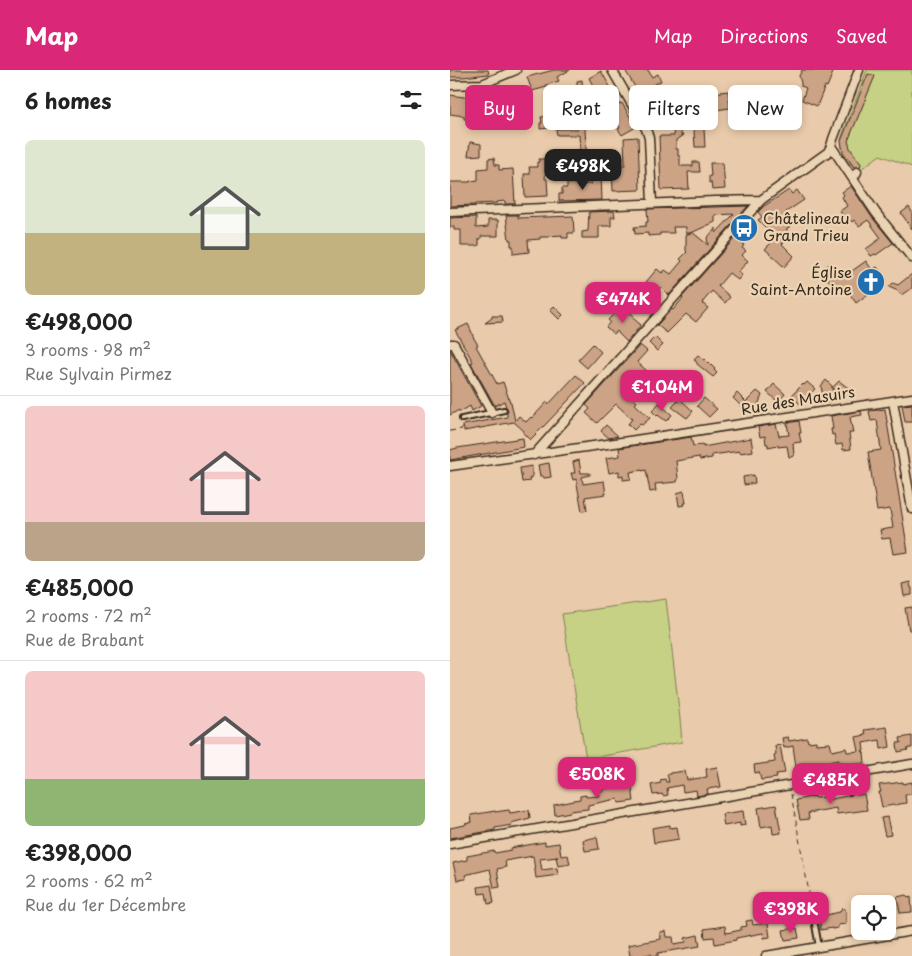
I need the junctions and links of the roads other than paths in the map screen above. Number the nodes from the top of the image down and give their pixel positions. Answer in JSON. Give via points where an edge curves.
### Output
{"nodes":[{"id":1,"x":516,"y":70,"type":"edge"},
{"id":2,"x":612,"y":70,"type":"edge"},
{"id":3,"x":859,"y":70,"type":"edge"},
{"id":4,"x":505,"y":72,"type":"edge"},
{"id":5,"x":450,"y":85,"type":"edge"},
{"id":6,"x":831,"y":146,"type":"junction"},
{"id":7,"x":762,"y":200,"type":"junction"},
{"id":8,"x":652,"y":203,"type":"junction"},
{"id":9,"x":450,"y":212,"type":"edge"},
{"id":10,"x":911,"y":255,"type":"edge"},
{"id":11,"x":450,"y":344,"type":"edge"},
{"id":12,"x":912,"y":398,"type":"edge"},
{"id":13,"x":893,"y":401,"type":"junction"},
{"id":14,"x":504,"y":410,"type":"dead end"},
{"id":15,"x":492,"y":413,"type":"junction"},
{"id":16,"x":462,"y":419,"type":"road end"},
{"id":17,"x":534,"y":454,"type":"junction"},
{"id":18,"x":450,"y":466,"type":"edge"},
{"id":19,"x":912,"y":509,"type":"edge"},
{"id":20,"x":912,"y":764,"type":"edge"},
{"id":21,"x":450,"y":844,"type":"edge"},
{"id":22,"x":815,"y":925,"type":"road end"},
{"id":23,"x":912,"y":931,"type":"edge"},
{"id":24,"x":819,"y":947,"type":"junction"},
{"id":25,"x":766,"y":956,"type":"edge"}],
"edges":[{"from":1,"to":4,"type":"street"},
{"from":2,"to":8,"type":"street","via":[[646,128]]},
{"from":3,"to":6,"type":"street"},
{"from":4,"to":5,"type":"street","via":[[482,84]]},
{"from":6,"to":7,"type":"street","via":[[828,152]]},
{"from":6,"to":10,"type":"street","via":[[855,176],[876,213]]},
{"from":7,"to":8,"type":"street"},
{"from":7,"to":17,"type":"street"},
{"from":8,"to":9,"type":"street"},
{"from":11,"to":15,"type":"street","via":[[454,344]]},
{"from":12,"to":13,"type":"street","name":"Rue des Masuirs"},
{"from":13,"to":17,"type":"street","name":"Rue des Masuirs"},
{"from":13,"to":19,"type":"street"},
{"from":14,"to":15,"type":"lane"},
{"from":15,"to":16,"type":"lane"},
{"from":17,"to":18,"type":"street","name":"Rue des Masuirs"},
{"from":20,"to":21,"type":"street"},
{"from":22,"to":24,"type":"lane"},
{"from":23,"to":24,"type":"street"},
{"from":24,"to":25,"type":"street"}]}
